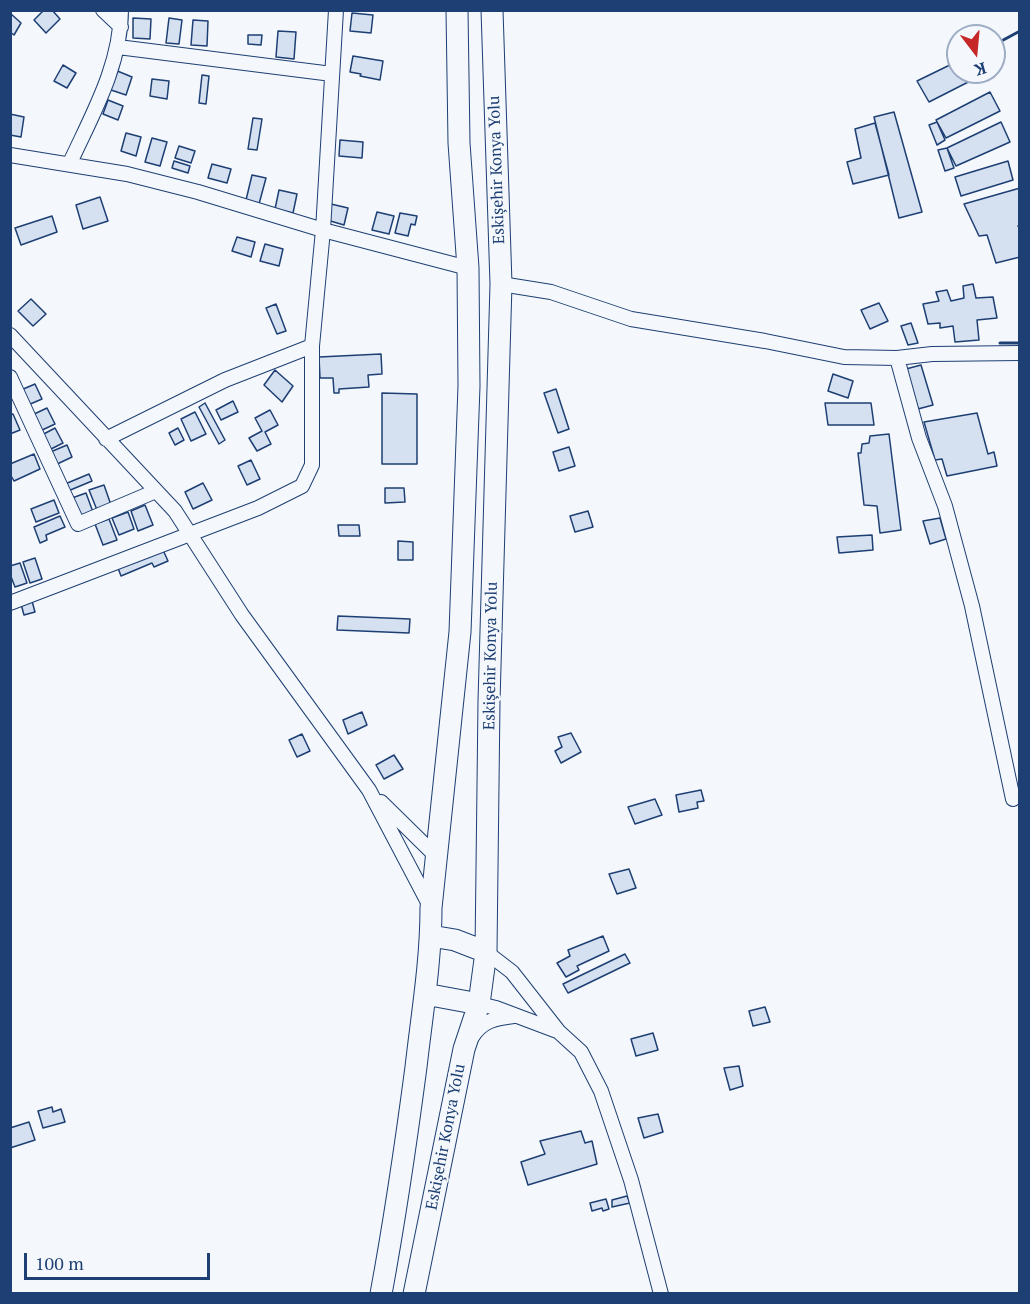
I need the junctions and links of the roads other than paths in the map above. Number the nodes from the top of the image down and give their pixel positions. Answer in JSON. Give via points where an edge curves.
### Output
{"nodes":[{"id":1,"x":103,"y":10,"type":"edge"},
{"id":2,"x":121,"y":10,"type":"edge"},
{"id":3,"x":336,"y":10,"type":"edge"},
{"id":4,"x":457,"y":10,"type":"edge"},
{"id":5,"x":492,"y":10,"type":"edge"},
{"id":6,"x":121,"y":27,"type":"junction"},
{"id":7,"x":118,"y":47,"type":"junction"},
{"id":8,"x":332,"y":74,"type":"junction"},
{"id":9,"x":12,"y":156,"type":"edge"},
{"id":10,"x":70,"y":163,"type":"junction"},
{"id":11,"x":323,"y":230,"type":"junction"},
{"id":12,"x":468,"y":268,"type":"junction"},
{"id":13,"x":501,"y":284,"type":"junction"},
{"id":14,"x":10,"y":334,"type":"edge"},
{"id":15,"x":312,"y":346,"type":"junction"},
{"id":16,"x":1020,"y":353,"type":"edge"},
{"id":17,"x":897,"y":358,"type":"junction"},
{"id":18,"x":10,"y":377,"type":"edge"},
{"id":19,"x":106,"y":440,"type":"junction"},
{"id":20,"x":156,"y":491,"type":"junction"},
{"id":21,"x":189,"y":534,"type":"junction"},
{"id":22,"x":10,"y":603,"type":"edge"},
{"id":23,"x":371,"y":792,"type":"junction"},
{"id":24,"x":1013,"y":799,"type":"dead end"},
{"id":25,"x":436,"y":856,"type":"junction"},
{"id":26,"x":431,"y":908,"type":"junction"},
{"id":27,"x":431,"y":936,"type":"junction"},
{"id":28,"x":486,"y":952,"type":"junction"},
{"id":29,"x":425,"y":994,"type":"junction"},
{"id":30,"x":479,"y":1005,"type":"junction"},
{"id":31,"x":518,"y":1016,"type":"junction"},
{"id":32,"x":559,"y":1032,"type":"junction"},
{"id":33,"x":464,"y":1049,"type":"junction"},
{"id":34,"x":381,"y":1293,"type":"edge"},
{"id":35,"x":414,"y":1293,"type":"edge"},
{"id":36,"x":661,"y":1293,"type":"edge"}],
"edges":[{"from":1,"to":6,"type":"street"},
{"from":2,"to":6,"type":"street"},
{"from":3,"to":8,"type":"street"},
{"from":4,"to":12,"type":"highway","name":"Eskişehir Konya Yolu","via":[[459,143]]},
{"from":5,"to":13,"type":"highway","name":"Eskişehir Konya Yolu"},
{"from":6,"to":7,"type":"street"},
{"from":7,"to":8,"type":"street"},
{"from":7,"to":10,"type":"street"},
{"from":8,"to":11,"type":"street"},
{"from":9,"to":10,"type":"street"},
{"from":10,"to":11,"type":"street","via":[[198,192]]},
{"from":11,"to":12,"type":"street"},
{"from":11,"to":15,"type":"street"},
{"from":12,"to":25,"type":"highway","name":"Eskişehir Konya Yolu","via":[[469,386],[460,632]]},
{"from":13,"to":17,"type":"street","via":[[551,292],[631,319],[844,357]]},
{"from":13,"to":28,"type":"highway","name":"Eskişehir Konya Yolu"},
{"from":14,"to":19,"type":"street"},
{"from":15,"to":19,"type":"street","via":[[225,380]]},
{"from":15,"to":21,"type":"street","via":[[312,465],[302,486],[258,508]]},
{"from":16,"to":17,"type":"street"},
{"from":17,"to":24,"type":"street","via":[[919,438],[945,506],[972,606]]},
{"from":18,"to":20,"type":"street","via":[[78,524]]},
{"from":19,"to":20,"type":"street"},
{"from":20,"to":21,"type":"street","via":[[176,511]]},
{"from":21,"to":22,"type":"street"},
{"from":21,"to":23,"type":"street","via":[[242,615]]},
{"from":23,"to":25,"type":"street"},
{"from":23,"to":26,"type":"street"},
{"from":25,"to":26,"type":"highway","name":"Eskişehir Konya Yolu"},
{"from":26,"to":27,"type":"highway","name":"Eskişehir Konya Yolu"},
{"from":27,"to":28,"type":"highway"},
{"from":27,"to":29,"type":"highway","name":"Eskişehir Konya Yolu"},
{"from":28,"to":30,"type":"highway","name":"Eskişehir Konya Yolu"},
{"from":28,"to":32,"type":"street","via":[[512,972]]},
{"from":29,"to":30,"type":"highway"},
{"from":29,"to":34,"type":"highway","name":"Eskişehir Konya Yolu","via":[[398,1205]]},
{"from":30,"to":31,"type":"street"},
{"from":30,"to":33,"type":"highway","name":"Eskişehir Konya Yolu"},
{"from":31,"to":32,"type":"street"},
{"from":31,"to":33,"type":"street","via":[[494,1019],[478,1028]]},
{"from":32,"to":36,"type":"street","via":[[581,1052],[601,1091],[631,1180]]},
{"from":33,"to":35,"type":"highway","name":"Eskişehir Konya Yolu"}]}
